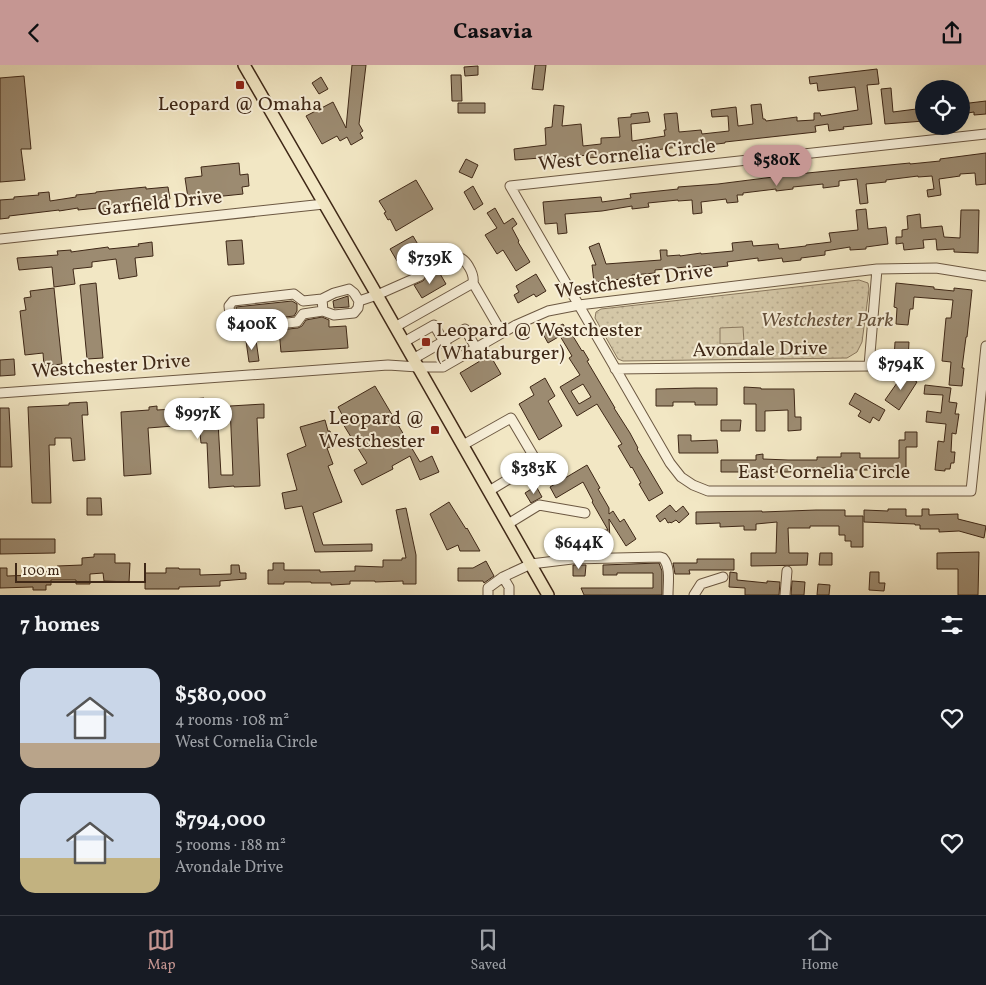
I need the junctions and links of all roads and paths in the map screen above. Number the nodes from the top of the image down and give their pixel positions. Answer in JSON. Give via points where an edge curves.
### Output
{"nodes":[{"id":1,"x":244,"y":65,"type":"edge"},
{"id":2,"x":986,"y":134,"type":"edge"},
{"id":3,"x":324,"y":204,"type":"junction"},
{"id":4,"x":0,"y":239,"type":"edge"},
{"id":5,"x":877,"y":269,"type":"junction"},
{"id":6,"x":429,"y":271,"type":"dead end"},
{"id":7,"x":420,"y":275,"type":"dead end"},
{"id":8,"x":986,"y":276,"type":"edge"},
{"id":9,"x":473,"y":283,"type":"junction"},
{"id":10,"x":377,"y":295,"type":"junction"},
{"id":11,"x":322,"y":299,"type":"junction"},
{"id":12,"x":359,"y":301,"type":"junction"},
{"id":13,"x":578,"y":305,"type":"junction"},
{"id":14,"x":323,"y":311,"type":"junction"},
{"id":15,"x":395,"y":327,"type":"junction"},
{"id":16,"x":502,"y":333,"type":"junction"},
{"id":17,"x":404,"y":342,"type":"junction"},
{"id":18,"x":444,"y":342,"type":"junction"},
{"id":19,"x":986,"y":346,"type":"edge"},
{"id":20,"x":476,"y":348,"type":"junction"},
{"id":21,"x":455,"y":360,"type":"junction"},
{"id":22,"x":416,"y":363,"type":"junction"},
{"id":23,"x":615,"y":369,"type":"junction"},
{"id":24,"x":0,"y":393,"type":"edge"},
{"id":25,"x":463,"y":445,"type":"junction"},
{"id":26,"x":489,"y":491,"type":"junction"},
{"id":27,"x":585,"y":513,"type":"dead end"},
{"id":28,"x":508,"y":524,"type":"junction"},
{"id":29,"x":531,"y":564,"type":"junction"},
{"id":30,"x":787,"y":571,"type":"dead end"},
{"id":31,"x":503,"y":577,"type":"junction"},
{"id":32,"x":723,"y":577,"type":"dead end"},
{"id":33,"x":488,"y":595,"type":"edge"},
{"id":34,"x":509,"y":595,"type":"edge"},
{"id":35,"x":548,"y":595,"type":"edge"},
{"id":36,"x":668,"y":595,"type":"edge"},
{"id":37,"x":694,"y":595,"type":"edge"},
{"id":38,"x":785,"y":595,"type":"edge"}],
"edges":[{"from":1,"to":3,"type":"main road"},
{"from":2,"to":13,"type":"street","name":"West Cornelia Circle","via":[[510,186]]},
{"from":3,"to":4,"type":"street","name":"Garfield Drive"},
{"from":3,"to":10,"type":"main road"},
{"from":5,"to":8,"type":"street","name":"Westchester Drive","via":[[936,268]]},
{"from":5,"to":13,"type":"street","name":"Westchester Drive"},
{"from":5,"to":23,"type":"street","name":"Avondale Drive","via":[[869,366]]},
{"from":6,"to":9,"type":"street","via":[[458,257],[472,271]]},
{"from":7,"to":10,"type":"street"},
{"from":9,"to":15,"type":"street"},
{"from":9,"to":16,"type":"street"},
{"from":10,"to":12,"type":"street"},
{"from":10,"to":15,"type":"main road"},
{"from":11,"to":12,"type":"street","via":[[349,289]]},
{"from":11,"to":14,"type":"street"},
{"from":11,"to":14,"type":"street","via":[[303,301],[294,294],[233,301],[229,306],[231,325],[237,328],[297,322],[303,314]]},
{"from":12,"to":14,"type":"street","via":[[354,313],[334,315]]},
{"from":13,"to":16,"type":"street","name":"Westchester Drive","via":[[548,311]]},
{"from":13,"to":23,"type":"street"},
{"from":15,"to":17,"type":"main road"},
{"from":16,"to":20,"type":"street","name":"Westchester Drive"},
{"from":17,"to":18,"type":"street","via":[[434,325]]},
{"from":17,"to":22,"type":"main road"},
{"from":18,"to":20,"type":"street","via":[[465,329]]},
{"from":18,"to":21,"type":"street"},
{"from":18,"to":22,"type":"street"},
{"from":19,"to":23,"type":"street","name":"East Cornelia Circle","via":[[971,491],[708,491],[681,477],[670,463]]},
{"from":20,"to":21,"type":"street","name":"Westchester Drive"},
{"from":21,"to":22,"type":"street","name":"Westchester Drive","via":[[443,367]]},
{"from":22,"to":24,"type":"street","name":"Westchester Drive"},
{"from":22,"to":25,"type":"main road"},
{"from":25,"to":26,"type":"main road"},
{"from":25,"to":26,"type":"street","via":[[511,418],[537,462]]},
{"from":26,"to":28,"type":"main road"},
{"from":27,"to":28,"type":"street","via":[[539,505]]},
{"from":28,"to":29,"type":"main road"},
{"from":29,"to":31,"type":"street"},
{"from":29,"to":35,"type":"main road"},
{"from":29,"to":36,"type":"street","via":[[572,559],[663,558],[667,563]]},
{"from":30,"to":38,"type":"street"},
{"from":31,"to":33,"type":"street","via":[[488,588]]},
{"from":31,"to":34,"type":"street","via":[[509,587]]},
{"from":32,"to":37,"type":"street","via":[[702,583]]}]}
